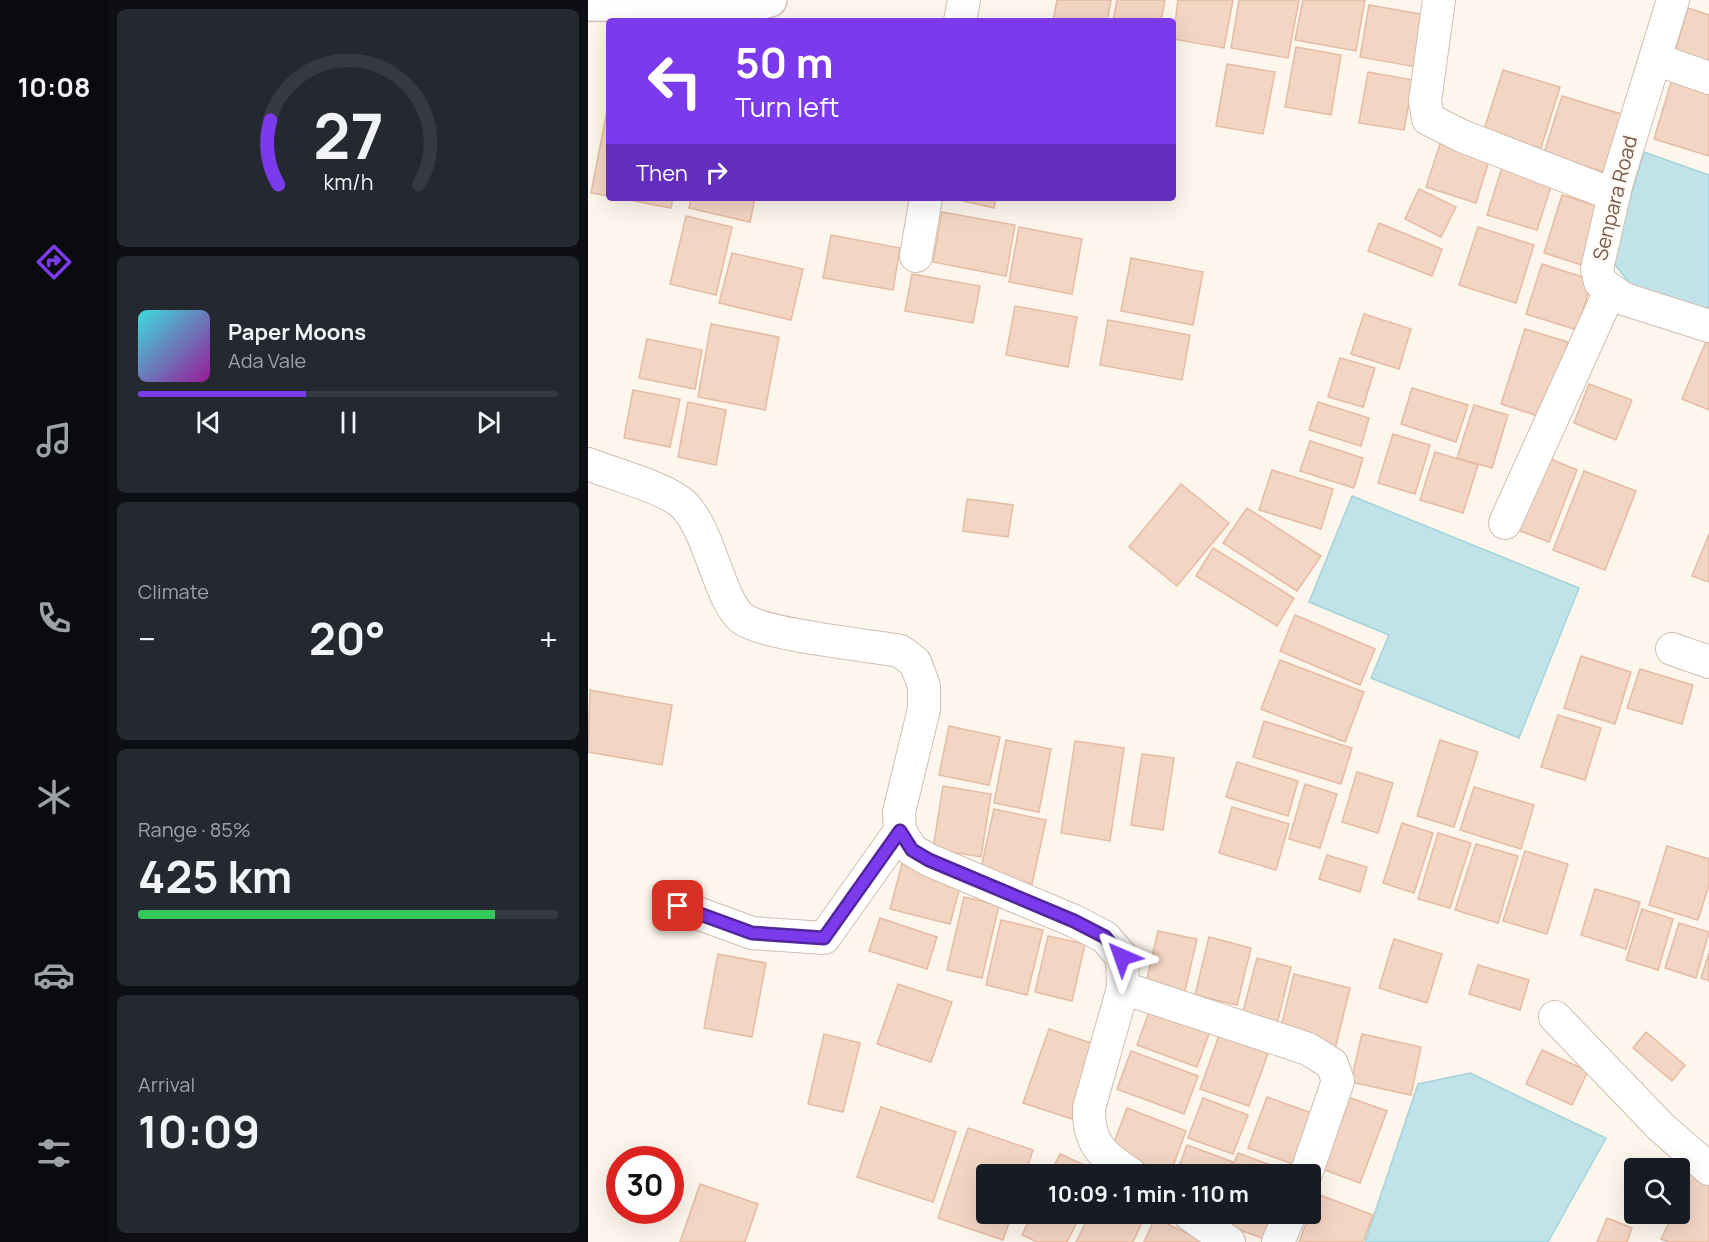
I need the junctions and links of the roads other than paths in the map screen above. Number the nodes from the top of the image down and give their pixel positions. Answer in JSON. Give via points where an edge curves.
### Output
{"nodes":[{"id":1,"x":770,"y":0,"type":"edge"},
{"id":2,"x":964,"y":0,"type":"edge"},
{"id":3,"x":1439,"y":0,"type":"edge"},
{"id":4,"x":1672,"y":0,"type":"edge"},
{"id":5,"x":588,"y":4,"type":"edge"},
{"id":6,"x":961,"y":18,"type":"edge"},
{"id":7,"x":1655,"y":58,"type":"junction"},
{"id":8,"x":1709,"y":78,"type":"edge"},
{"id":9,"x":1614,"y":195,"type":"junction"},
{"id":10,"x":925,"y":201,"type":"edge"},
{"id":11,"x":915,"y":256,"type":"dead end"},
{"id":12,"x":1610,"y":291,"type":"junction"},
{"id":13,"x":1709,"y":326,"type":"edge"},
{"id":14,"x":588,"y":464,"type":"edge"},
{"id":15,"x":1505,"y":523,"type":"dead end"},
{"id":16,"x":1672,"y":649,"type":"dead end"},
{"id":17,"x":1709,"y":662,"type":"edge"},
{"id":18,"x":900,"y":831,"type":"junction"},
{"id":19,"x":678,"y":906,"type":"dead end"},
{"id":20,"x":1123,"y":987,"type":"junction"},
{"id":21,"x":1555,"y":1017,"type":"dead end"},
{"id":22,"x":1115,"y":1164,"type":"edge"},
{"id":23,"x":1309,"y":1164,"type":"edge"},
{"id":24,"x":1709,"y":1169,"type":"edge"},
{"id":25,"x":1203,"y":1224,"type":"edge"},
{"id":26,"x":1286,"y":1224,"type":"edge"},
{"id":27,"x":1229,"y":1242,"type":"edge"},
{"id":28,"x":1278,"y":1242,"type":"edge"}],
"edges":[{"from":1,"to":5,"type":"main road","via":[[745,6]]},
{"from":2,"to":6,"type":"street"},
{"from":3,"to":9,"type":"street","via":[[1425,101],[1428,119]]},
{"from":4,"to":7,"type":"street","name":"Senpara Road"},
{"from":7,"to":8,"type":"street"},
{"from":7,"to":9,"type":"street","name":"Senpara Road"},
{"from":9,"to":12,"type":"street","name":"Senpara Road","via":[[1597,269],[1600,282]]},
{"from":10,"to":11,"type":"street"},
{"from":12,"to":13,"type":"street","name":"Senpara Road"},
{"from":12,"to":15,"type":"street"},
{"from":14,"to":18,"type":"street","via":[[684,504],[703,532],[730,604],[742,619],[777,631],[900,651],[915,663],[924,686],[924,709],[899,812]]},
{"from":16,"to":17,"type":"street"},
{"from":18,"to":19,"type":"street","via":[[824,938],[752,933]]},
{"from":18,"to":20,"type":"street","via":[[912,850],[929,860],[1105,937],[1122,957]]},
{"from":20,"to":22,"type":"street","via":[[1089,1108],[1089,1128],[1096,1146]]},
{"from":20,"to":23,"type":"street","via":[[1308,1049],[1332,1064],[1338,1081]]},
{"from":21,"to":24,"type":"street","via":[[1662,1128]]},
{"from":25,"to":27,"type":"street"},
{"from":26,"to":28,"type":"street"}]}
